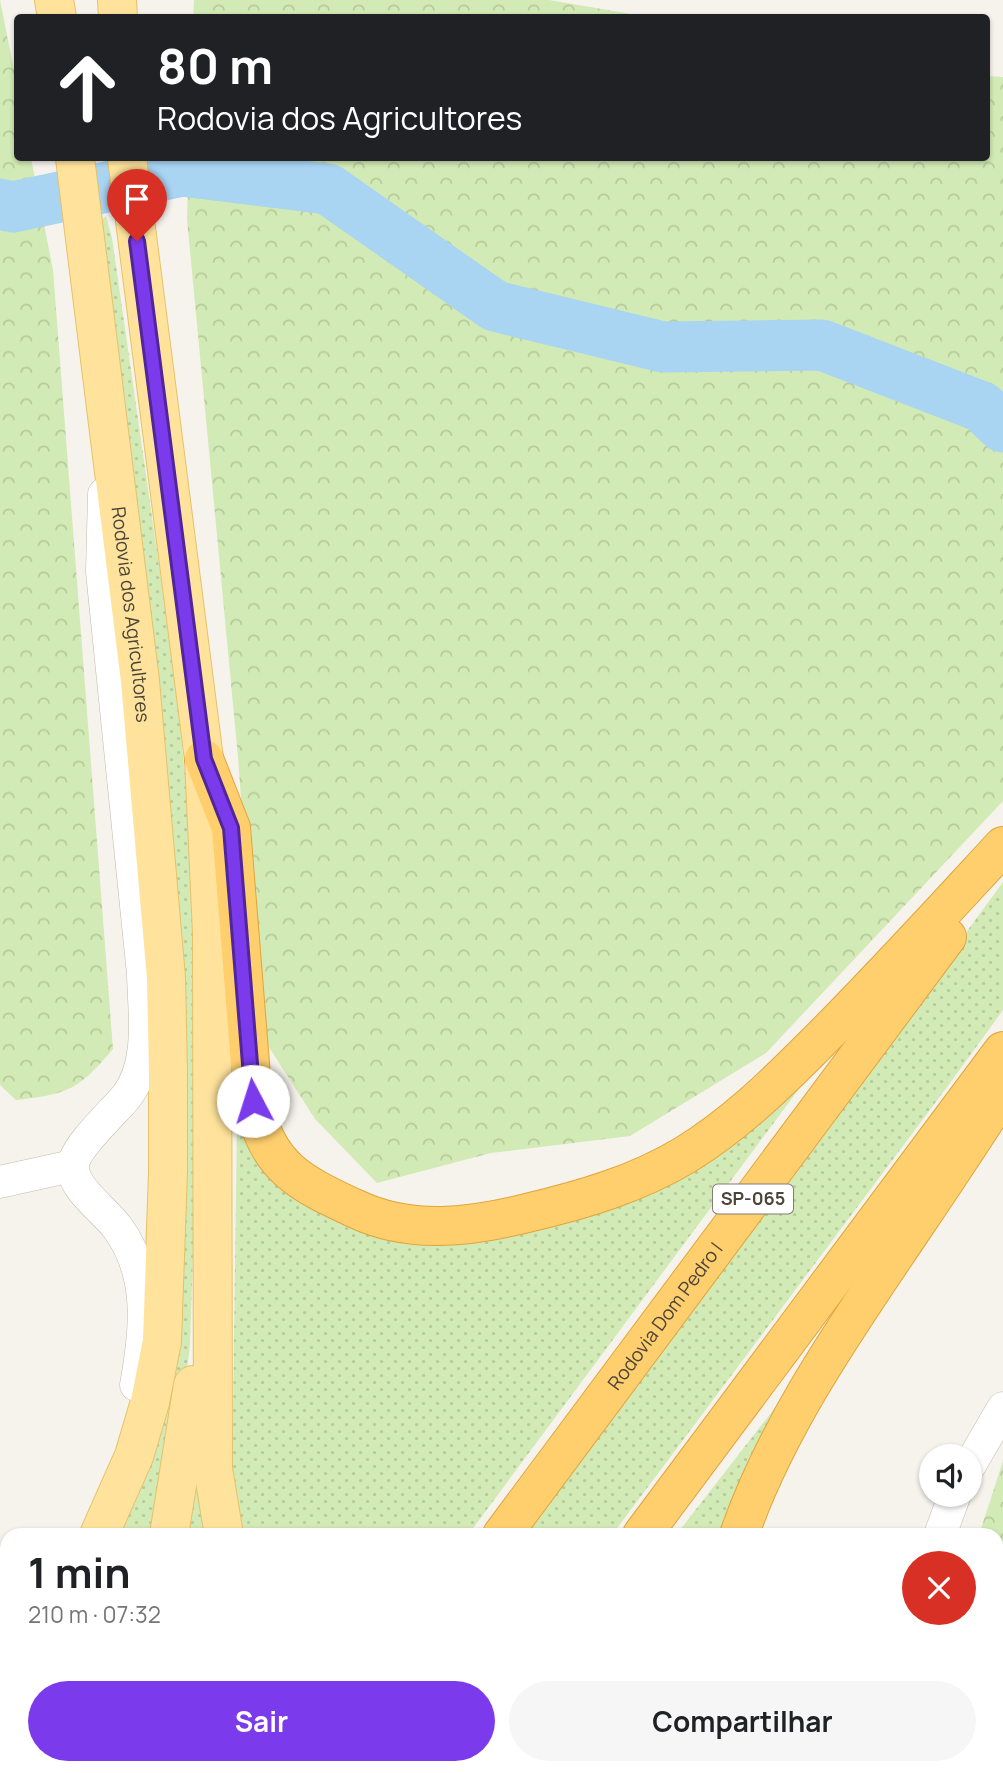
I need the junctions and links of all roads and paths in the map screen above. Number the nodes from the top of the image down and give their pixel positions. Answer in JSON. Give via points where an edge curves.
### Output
{"nodes":[{"id":1,"x":75,"y":161,"type":"edge"},
{"id":2,"x":127,"y":161,"type":"edge"},
{"id":3,"x":106,"y":402,"type":"junction"},
{"id":4,"x":204,"y":759,"type":"junction"},
{"id":5,"x":1003,"y":846,"type":"edge"},
{"id":6,"x":1003,"y":863,"type":"edge"},
{"id":7,"x":1003,"y":1051,"type":"edge"},
{"id":8,"x":213,"y":1062,"type":"junction"},
{"id":9,"x":1003,"y":1092,"type":"edge"},
{"id":10,"x":72,"y":1166,"type":"junction"},
{"id":11,"x":0,"y":1182,"type":"edge"},
{"id":12,"x":1003,"y":1408,"type":"edge"},
{"id":13,"x":982,"y":1444,"type":"edge"},
{"id":14,"x":950,"y":1507,"type":"edge"},
{"id":15,"x":83,"y":1528,"type":"edge"},
{"id":16,"x":102,"y":1528,"type":"edge"},
{"id":17,"x":170,"y":1528,"type":"edge"},
{"id":18,"x":223,"y":1528,"type":"edge"},
{"id":19,"x":507,"y":1528,"type":"edge"},
{"id":20,"x":647,"y":1528,"type":"edge"},
{"id":21,"x":742,"y":1528,"type":"edge"},
{"id":22,"x":943,"y":1528,"type":"edge"}],
"edges":[{"from":1,"to":3,"type":"main road","name":"Rodovia dos Agricultores"},
{"from":2,"to":4,"type":"main road"},
{"from":3,"to":10,"type":"street","via":[[102,572],[141,948],[145,1034],[141,1068],[128,1095],[78,1152]]},
{"from":3,"to":16,"type":"main road","name":"Rodovia dos Agricultores","via":[[140,681],[166,978],[168,1172],[162,1341],[134,1456]]},
{"from":4,"to":5,"type":"highway","via":[[231,828],[253,1101],[260,1132],[276,1158],[301,1181],[366,1214],[407,1226],[491,1222],[557,1206],[629,1184],[684,1156],[734,1123],[800,1060]]},
{"from":4,"to":8,"type":"main road"},
{"from":6,"to":19,"type":"highway","name":"Rodovia Dom Pedro I","number":"SP-065"},
{"from":7,"to":20,"type":"highway"},
{"from":8,"to":17,"type":"main road","via":[[199,1331]]},
{"from":8,"to":18,"type":"main road","via":[[213,1469]]},
{"from":9,"to":21,"type":"highway","via":[[835,1343],[779,1444]]},
{"from":10,"to":11,"type":"street"},
{"from":10,"to":15,"type":"street","via":[[76,1181],[129,1246],[144,1297],[134,1396],[115,1455]]},
{"from":12,"to":13,"type":"street"},
{"from":14,"to":22,"type":"street"}]}
